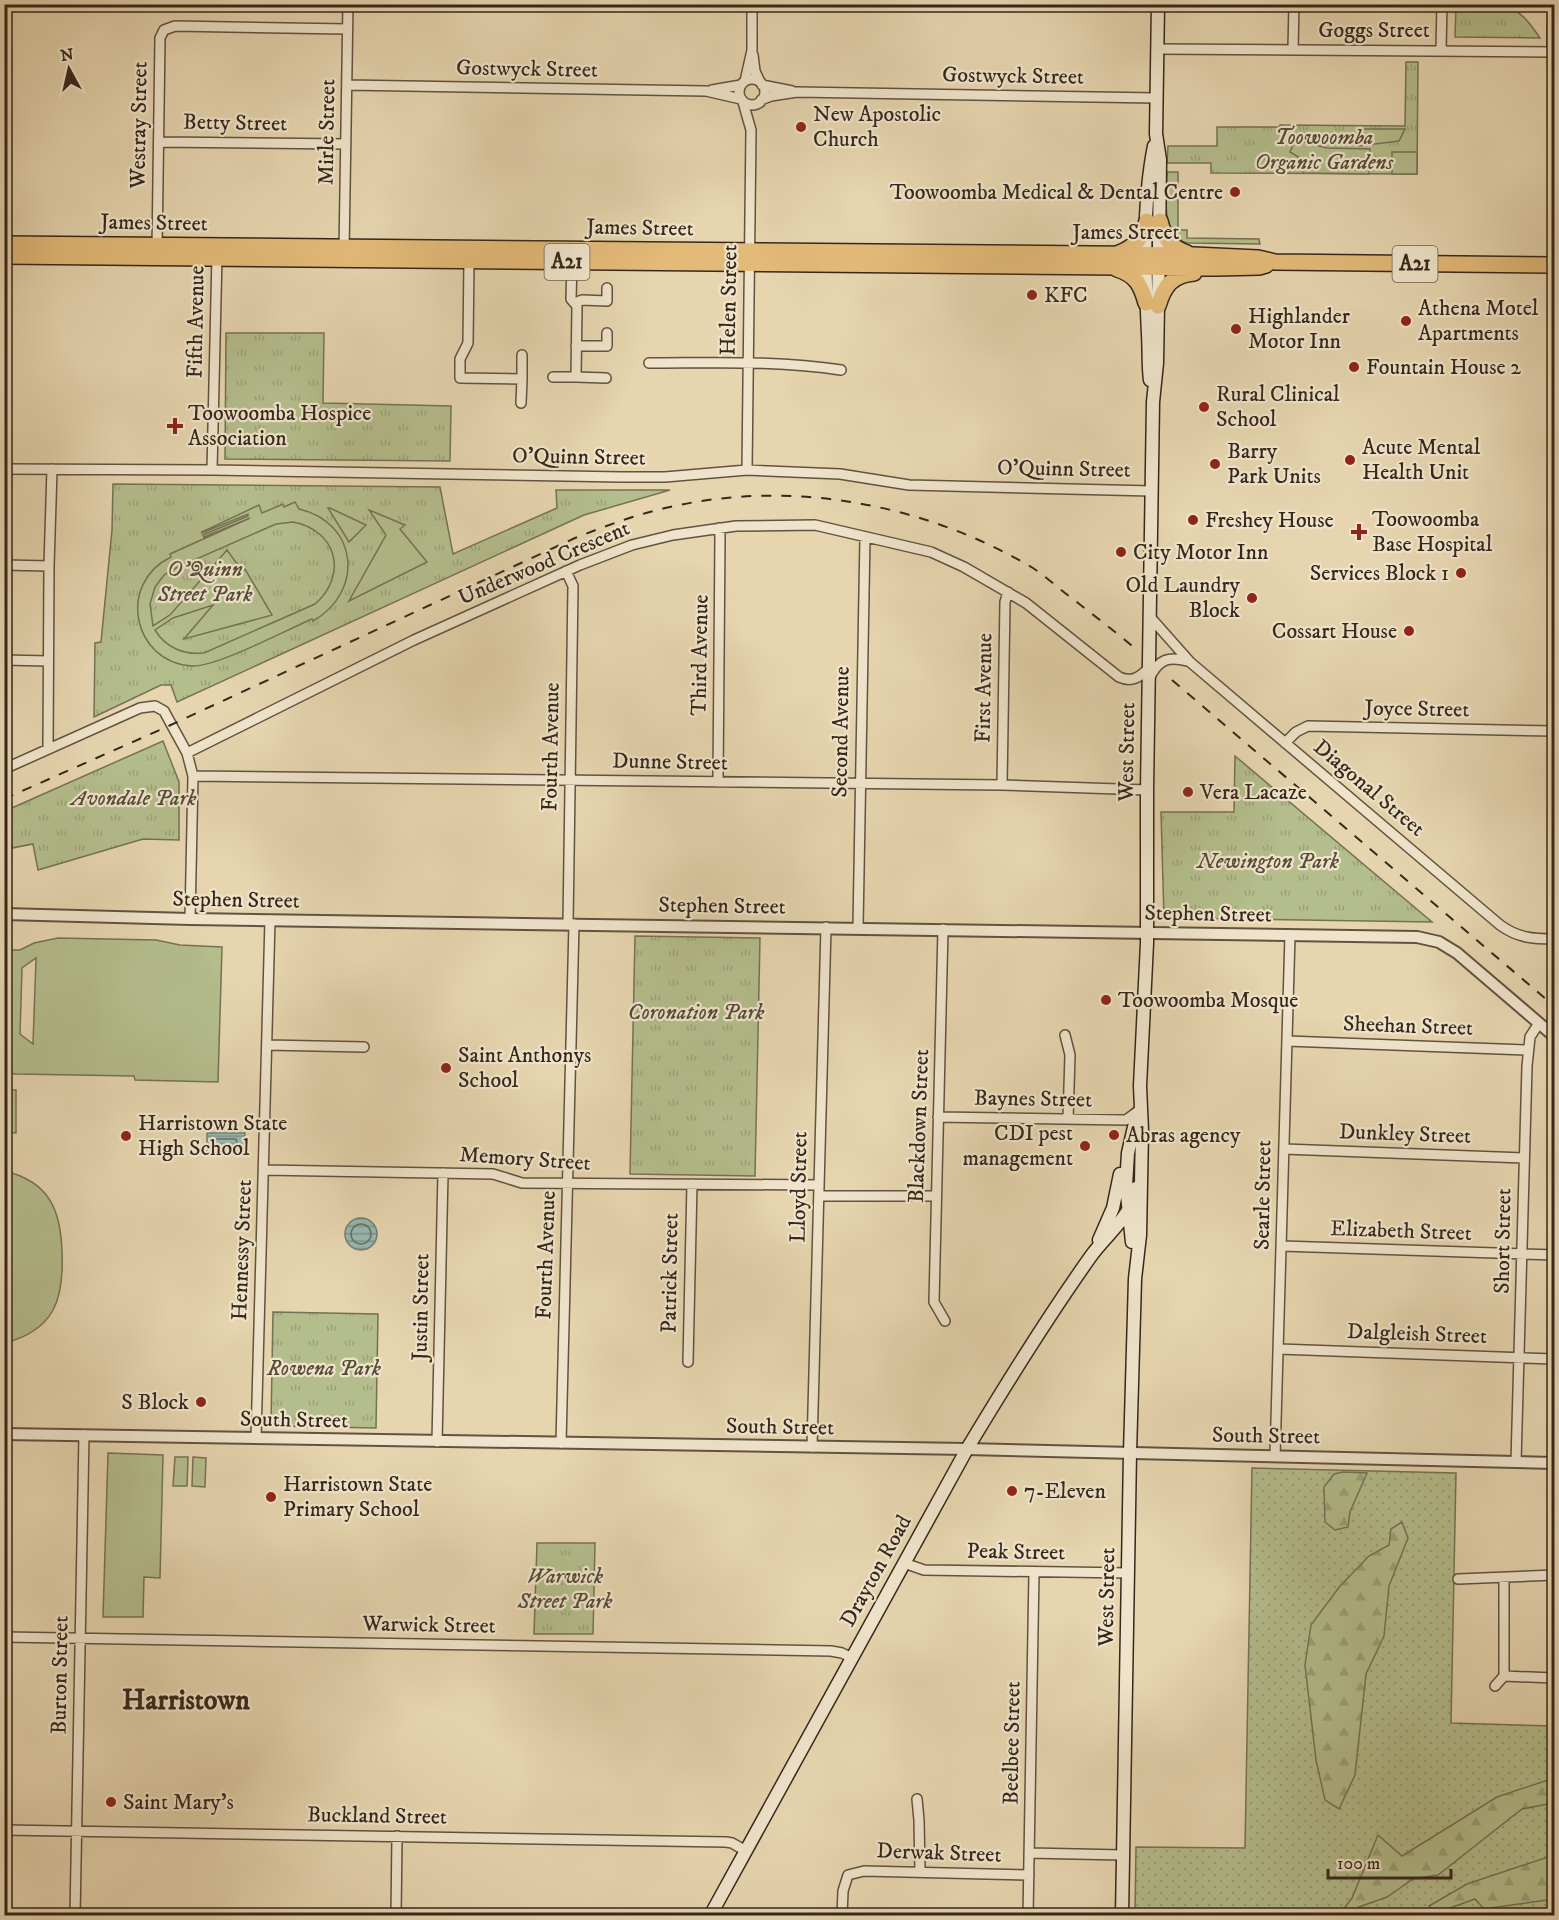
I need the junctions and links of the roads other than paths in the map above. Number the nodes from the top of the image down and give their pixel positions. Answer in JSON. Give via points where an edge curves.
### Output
{"nodes":[{"id":1,"x":348,"y":4,"type":"edge"},
{"id":2,"x":752,"y":4,"type":"edge"},
{"id":3,"x":1158,"y":4,"type":"edge"},
{"id":4,"x":1294,"y":4,"type":"edge"},
{"id":5,"x":1442,"y":4,"type":"edge"},
{"id":6,"x":1553,"y":4,"type":"edge"},
{"id":7,"x":347,"y":29,"type":"junction"},
{"id":8,"x":1157,"y":49,"type":"junction"},
{"id":9,"x":752,"y":50,"type":"junction"},
{"id":10,"x":1293,"y":50,"type":"junction"},
{"id":11,"x":1441,"y":50,"type":"junction"},
{"id":12,"x":1553,"y":52,"type":"edge"},
{"id":13,"x":743,"y":83,"type":"junction"},
{"id":14,"x":761,"y":84,"type":"junction"},
{"id":15,"x":347,"y":85,"type":"junction"},
{"id":16,"x":706,"y":91,"type":"junction"},
{"id":17,"x":797,"y":92,"type":"junction"},
{"id":18,"x":1156,"y":98,"type":"junction"},
{"id":19,"x":742,"y":100,"type":"junction"},
{"id":20,"x":760,"y":102,"type":"junction"},
{"id":21,"x":751,"y":130,"type":"junction"},
{"id":22,"x":159,"y":142,"type":"junction"},
{"id":23,"x":346,"y":144,"type":"junction"},
{"id":24,"x":1153,"y":221,"type":"junction"},
{"id":25,"x":4,"y":244,"type":"edge"},
{"id":26,"x":157,"y":252,"type":"junction"},
{"id":27,"x":217,"y":253,"type":"junction"},
{"id":28,"x":344,"y":254,"type":"junction"},
{"id":29,"x":1194,"y":255,"type":"junction"},
{"id":30,"x":4,"y":256,"type":"edge"},
{"id":31,"x":749,"y":258,"type":"junction"},
{"id":32,"x":469,"y":261,"type":"junction"},
{"id":33,"x":1111,"y":261,"type":"junction"},
{"id":34,"x":1153,"y":261,"type":"junction"},
{"id":35,"x":572,"y":262,"type":"junction"},
{"id":36,"x":1275,"y":262,"type":"junction"},
{"id":37,"x":1554,"y":265,"type":"edge"},
{"id":38,"x":1217,"y":268,"type":"junction"},
{"id":39,"x":607,"y":288,"type":"dead end"},
{"id":40,"x":574,"y":303,"type":"junction"},
{"id":41,"x":1152,"y":305,"type":"junction"},
{"id":42,"x":607,"y":333,"type":"dead end"},
{"id":43,"x":576,"y":346,"type":"junction"},
{"id":44,"x":522,"y":355,"type":"dead end"},
{"id":45,"x":649,"y":363,"type":"dead end"},
{"id":46,"x":747,"y":363,"type":"junction"},
{"id":47,"x":841,"y":370,"type":"dead end"},
{"id":48,"x":552,"y":377,"type":"dead end"},
{"id":49,"x":576,"y":377,"type":"junction"},
{"id":50,"x":606,"y":378,"type":"dead end"},
{"id":51,"x":522,"y":379,"type":"junction"},
{"id":52,"x":521,"y":403,"type":"dead end"},
{"id":53,"x":4,"y":468,"type":"edge"},
{"id":54,"x":52,"y":469,"type":"junction"},
{"id":55,"x":212,"y":470,"type":"junction"},
{"id":56,"x":747,"y":470,"type":"junction"},
{"id":57,"x":1152,"y":491,"type":"junction"},
{"id":58,"x":719,"y":528,"type":"junction"},
{"id":59,"x":865,"y":537,"type":"junction"},
{"id":60,"x":4,"y":565,"type":"edge"},
{"id":61,"x":49,"y":566,"type":"junction"},
{"id":62,"x":566,"y":571,"type":"junction"},
{"id":63,"x":1008,"y":592,"type":"junction"},
{"id":64,"x":1151,"y":618,"type":"junction"},
{"id":65,"x":4,"y":660,"type":"edge"},
{"id":66,"x":48,"y":661,"type":"junction"},
{"id":67,"x":1190,"y":662,"type":"junction"},
{"id":68,"x":1149,"y":673,"type":"junction"},
{"id":69,"x":1554,"y":731,"type":"edge"},
{"id":70,"x":1285,"y":743,"type":"junction"},
{"id":71,"x":48,"y":749,"type":"junction"},
{"id":72,"x":187,"y":753,"type":"junction"},
{"id":73,"x":4,"y":769,"type":"edge"},
{"id":74,"x":193,"y":776,"type":"junction"},
{"id":75,"x":570,"y":780,"type":"junction"},
{"id":76,"x":718,"y":782,"type":"junction"},
{"id":77,"x":860,"y":784,"type":"junction"},
{"id":78,"x":1002,"y":785,"type":"junction"},
{"id":79,"x":1147,"y":790,"type":"junction"},
{"id":80,"x":4,"y":914,"type":"edge"},
{"id":81,"x":190,"y":919,"type":"junction"},
{"id":82,"x":270,"y":920,"type":"junction"},
{"id":83,"x":571,"y":924,"type":"junction"},
{"id":84,"x":826,"y":927,"type":"junction"},
{"id":85,"x":858,"y":927,"type":"junction"},
{"id":86,"x":943,"y":929,"type":"junction"},
{"id":87,"x":1147,"y":932,"type":"junction"},
{"id":88,"x":1290,"y":935,"type":"junction"},
{"id":89,"x":1554,"y":939,"type":"edge"},
{"id":90,"x":1539,"y":1023,"type":"junction"},
{"id":91,"x":1065,"y":1035,"type":"dead end"},
{"id":92,"x":1554,"y":1036,"type":"edge"},
{"id":93,"x":1287,"y":1041,"type":"junction"},
{"id":94,"x":267,"y":1045,"type":"junction"},
{"id":95,"x":364,"y":1047,"type":"dead end"},
{"id":96,"x":1528,"y":1050,"type":"junction"},
{"id":97,"x":1139,"y":1107,"type":"junction"},
{"id":98,"x":938,"y":1117,"type":"junction"},
{"id":99,"x":1068,"y":1119,"type":"junction"},
{"id":100,"x":1126,"y":1120,"type":"junction"},
{"id":101,"x":1137,"y":1134,"type":"junction"},
{"id":102,"x":1284,"y":1149,"type":"junction"},
{"id":103,"x":1128,"y":1153,"type":"junction"},
{"id":104,"x":1524,"y":1158,"type":"junction"},
{"id":105,"x":264,"y":1170,"type":"junction"},
{"id":106,"x":443,"y":1173,"type":"junction"},
{"id":107,"x":568,"y":1183,"type":"junction"},
{"id":108,"x":692,"y":1184,"type":"junction"},
{"id":109,"x":819,"y":1185,"type":"junction"},
{"id":110,"x":819,"y":1196,"type":"junction"},
{"id":111,"x":936,"y":1196,"type":"junction"},
{"id":112,"x":1128,"y":1209,"type":"junction"},
{"id":113,"x":1282,"y":1246,"type":"junction"},
{"id":114,"x":1522,"y":1254,"type":"junction"},
{"id":115,"x":1092,"y":1255,"type":"junction"},
{"id":116,"x":1554,"y":1255,"type":"edge"},
{"id":117,"x":1135,"y":1279,"type":"junction"},
{"id":118,"x":945,"y":1321,"type":"dead end"},
{"id":119,"x":1279,"y":1349,"type":"junction"},
{"id":120,"x":1520,"y":1357,"type":"junction"},
{"id":121,"x":1554,"y":1359,"type":"edge"},
{"id":122,"x":688,"y":1362,"type":"dead end"},
{"id":123,"x":4,"y":1434,"type":"edge"},
{"id":124,"x":84,"y":1435,"type":"junction"},
{"id":125,"x":256,"y":1438,"type":"junction"},
{"id":126,"x":437,"y":1442,"type":"junction"},
{"id":127,"x":561,"y":1443,"type":"junction"},
{"id":128,"x":812,"y":1447,"type":"junction"},
{"id":129,"x":967,"y":1449,"type":"junction"},
{"id":130,"x":1130,"y":1453,"type":"junction"},
{"id":131,"x":1275,"y":1456,"type":"junction"},
{"id":132,"x":1516,"y":1462,"type":"junction"},
{"id":133,"x":1554,"y":1463,"type":"edge"},
{"id":134,"x":904,"y":1563,"type":"junction"},
{"id":135,"x":1034,"y":1572,"type":"junction"},
{"id":136,"x":1129,"y":1573,"type":"junction"},
{"id":137,"x":1554,"y":1575,"type":"edge"},
{"id":138,"x":1504,"y":1578,"type":"junction"},
{"id":139,"x":1458,"y":1580,"type":"dead end"},
{"id":140,"x":4,"y":1637,"type":"edge"},
{"id":141,"x":80,"y":1638,"type":"junction"},
{"id":142,"x":852,"y":1658,"type":"junction"},
{"id":143,"x":1504,"y":1676,"type":"junction"},
{"id":144,"x":1554,"y":1678,"type":"edge"},
{"id":145,"x":1495,"y":1686,"type":"dead end"},
{"id":146,"x":917,"y":1799,"type":"dead end"},
{"id":147,"x":4,"y":1830,"type":"edge"},
{"id":148,"x":77,"y":1832,"type":"junction"},
{"id":149,"x":397,"y":1836,"type":"junction"},
{"id":150,"x":746,"y":1851,"type":"junction"},
{"id":151,"x":1029,"y":1853,"type":"junction"},
{"id":152,"x":1123,"y":1855,"type":"junction"},
{"id":153,"x":920,"y":1871,"type":"junction"},
{"id":154,"x":1029,"y":1875,"type":"junction"},
{"id":155,"x":75,"y":1916,"type":"edge"},
{"id":156,"x":396,"y":1916,"type":"edge"},
{"id":157,"x":710,"y":1916,"type":"edge"},
{"id":158,"x":843,"y":1916,"type":"edge"},
{"id":159,"x":1028,"y":1916,"type":"edge"},
{"id":160,"x":1122,"y":1916,"type":"edge"}],
"edges":[{"from":1,"to":7,"type":"street","name":"Mirle Street"},
{"from":2,"to":9,"type":"street"},
{"from":3,"to":8,"type":"main road","name":"West Street"},
{"from":4,"to":10,"type":"street"},
{"from":5,"to":11,"type":"street"},
{"from":6,"to":12,"type":"street"},
{"from":7,"to":15,"type":"street","name":"Mirle Street"},
{"from":7,"to":22,"type":"street","name":"Westray Street","via":[[175,26],[164,30],[160,38]]},
{"from":8,"to":10,"type":"street","name":"Goggs Street"},
{"from":8,"to":18,"type":"main road","name":"West Street"},
{"from":9,"to":13,"type":"street"},
{"from":9,"to":14,"type":"street"},
{"from":10,"to":11,"type":"street","name":"Goggs Street"},
{"from":11,"to":12,"type":"street","name":"Goggs Street"},
{"from":13,"to":14,"type":"street","via":[[753,79]]},
{"from":13,"to":16,"type":"street","name":"Gostwyck Street"},
{"from":13,"to":19,"type":"street","via":[[739,91]]},
{"from":14,"to":17,"type":"street","name":"Gostwyck Street"},
{"from":14,"to":20,"type":"street","via":[[764,93]]},
{"from":15,"to":16,"type":"street","name":"Gostwyck Street"},
{"from":15,"to":23,"type":"street","name":"Mirle Street"},
{"from":16,"to":19,"type":"street","name":"Gostwyck Street"},
{"from":17,"to":18,"type":"street","name":"Gostwyck Street"},
{"from":17,"to":20,"type":"street","name":"Gostwyck Street"},
{"from":18,"to":24,"type":"main road","name":"West Street","via":[[1160,160]]},
{"from":19,"to":20,"type":"street","via":[[751,105]]},
{"from":19,"to":21,"type":"street","name":"Helen Street"},
{"from":20,"to":21,"type":"street","name":"Helen Street"},
{"from":21,"to":31,"type":"street","name":"Helen Street"},
{"from":22,"to":23,"type":"street","name":"Betty Street"},
{"from":22,"to":26,"type":"street","name":"Westray Street"},
{"from":23,"to":28,"type":"street","name":"Mirle Street"},
{"from":24,"to":29,"type":"highway","via":[[1170,244]]},
{"from":24,"to":33,"type":"highway","via":[[1136,243]]},
{"from":24,"to":34,"type":"main road","name":"West Street"},
{"from":25,"to":26,"type":"highway","name":"James Street","number":"A21"},
{"from":26,"to":27,"type":"highway","name":"James Street","number":"A21"},
{"from":26,"to":30,"type":"highway","name":"James Street","number":"A21"},
{"from":27,"to":28,"type":"highway","name":"James Street","number":"A21"},
{"from":27,"to":55,"type":"street","name":"Fifth Avenue"},
{"from":28,"to":31,"type":"highway","name":"James Street","number":"A21"},
{"from":28,"to":32,"type":"highway","name":"James Street","number":"A21"},
{"from":29,"to":34,"type":"highway","name":"James Street","number":"A21"},
{"from":29,"to":36,"type":"highway","name":"James Street","number":"A21"},
{"from":31,"to":33,"type":"highway","name":"James Street","number":"A21"},
{"from":31,"to":35,"type":"highway","name":"James Street","number":"A21"},
{"from":31,"to":46,"type":"street","name":"Helen Street"},
{"from":32,"to":35,"type":"highway","name":"James Street","number":"A21"},
{"from":32,"to":51,"type":"street","via":[[468,343],[460,359],[460,378]]},
{"from":33,"to":34,"type":"highway","name":"James Street","number":"A21"},
{"from":33,"to":41,"type":"highway","via":[[1136,279]]},
{"from":34,"to":38,"type":"highway","name":"James Street","number":"A21"},
{"from":34,"to":41,"type":"main road","name":"West Street"},
{"from":35,"to":40,"type":"street"},
{"from":36,"to":37,"type":"highway","name":"James Street","number":"A21"},
{"from":36,"to":38,"type":"highway","name":"James Street","number":"A21","via":[[1259,267]]},
{"from":38,"to":41,"type":"highway","via":[[1175,277]]},
{"from":39,"to":40,"type":"street","via":[[607,301]]},
{"from":40,"to":43,"type":"street"},
{"from":41,"to":57,"type":"main road","name":"West Street","via":[[1148,368],[1153,402]]},
{"from":42,"to":43,"type":"street","via":[[607,346]]},
{"from":43,"to":49,"type":"street"},
{"from":44,"to":51,"type":"street"},
{"from":45,"to":46,"type":"street"},
{"from":46,"to":47,"type":"street"},
{"from":46,"to":56,"type":"street","name":"Helen Street"},
{"from":48,"to":49,"type":"street"},
{"from":49,"to":50,"type":"street"},
{"from":51,"to":52,"type":"street"},
{"from":53,"to":54,"type":"street","name":"O'Quinn Street"},
{"from":54,"to":55,"type":"street","name":"O'Quinn Street"},
{"from":54,"to":61,"type":"street"},
{"from":55,"to":56,"type":"street","name":"O'Quinn Street","via":[[665,477]]},
{"from":56,"to":57,"type":"street","name":"O'Quinn Street","via":[[840,474],[909,485]]},
{"from":57,"to":64,"type":"main road","name":"West Street"},
{"from":58,"to":59,"type":"street","name":"Underwood Crescent","via":[[815,525]]},
{"from":58,"to":62,"type":"street","name":"Underwood Crescent","via":[[632,545]]},
{"from":58,"to":76,"type":"street","name":"Third Avenue"},
{"from":59,"to":63,"type":"street","name":"Underwood Crescent","via":[[931,552]]},
{"from":59,"to":77,"type":"street","name":"Second Avenue"},
{"from":60,"to":61,"type":"street"},
{"from":61,"to":66,"type":"street"},
{"from":62,"to":72,"type":"street","name":"Underwood Crescent","via":[[414,640]]},
{"from":62,"to":75,"type":"street","name":"Fourth Avenue","via":[[573,586]]},
{"from":63,"to":68,"type":"street","name":"Underwood Crescent","via":[[1119,677],[1131,680]]},
{"from":63,"to":78,"type":"street","name":"First Avenue"},
{"from":64,"to":67,"type":"street","name":"Diagonal Street"},
{"from":64,"to":68,"type":"main road","name":"West Street"},
{"from":65,"to":66,"type":"street"},
{"from":66,"to":71,"type":"street"},
{"from":67,"to":68,"type":"street","via":[[1172,657]]},
{"from":67,"to":70,"type":"street","name":"Diagonal Street"},
{"from":68,"to":79,"type":"main road","name":"West Street"},
{"from":69,"to":70,"type":"street","name":"Joyce Street","via":[[1308,726]]},
{"from":70,"to":89,"type":"street","name":"Diagonal Street","via":[[1500,925],[1527,938]]},
{"from":71,"to":72,"type":"street","via":[[140,708],[155,706],[164,711]]},
{"from":71,"to":73,"type":"street"},
{"from":72,"to":74,"type":"street"},
{"from":74,"to":75,"type":"street","name":"Dunne Street"},
{"from":74,"to":81,"type":"street"},
{"from":75,"to":76,"type":"street","name":"Dunne Street"},
{"from":75,"to":83,"type":"street","name":"Fourth Avenue"},
{"from":76,"to":77,"type":"street","name":"Dunne Street"},
{"from":77,"to":78,"type":"street","name":"Dunne Street"},
{"from":77,"to":85,"type":"street","name":"Second Avenue"},
{"from":78,"to":79,"type":"street","name":"Dunne Street"},
{"from":79,"to":87,"type":"main road","name":"West Street"},
{"from":80,"to":81,"type":"street","name":"Stephen Street"},
{"from":81,"to":82,"type":"street","name":"Stephen Street"},
{"from":82,"to":83,"type":"street","name":"Stephen Street"},
{"from":82,"to":94,"type":"street","name":"Hennessy Street"},
{"from":83,"to":84,"type":"street","name":"Stephen Street"},
{"from":83,"to":107,"type":"street","name":"Fourth Avenue"},
{"from":84,"to":85,"type":"street","name":"Stephen Street"},
{"from":84,"to":109,"type":"street","name":"Lloyd Street"},
{"from":85,"to":86,"type":"street","name":"Stephen Street"},
{"from":86,"to":87,"type":"street","name":"Stephen Street"},
{"from":86,"to":98,"type":"street","name":"Blackdown Street"},
{"from":87,"to":88,"type":"street","name":"Stephen Street"},
{"from":87,"to":97,"type":"main road","name":"West Street"},
{"from":88,"to":90,"type":"street","name":"Stephen Street","via":[[1417,937],[1439,942]]},
{"from":88,"to":93,"type":"street","name":"Searle Street"},
{"from":90,"to":92,"type":"street"},
{"from":90,"to":96,"type":"street","name":"Short Street","via":[[1530,1037]]},
{"from":91,"to":99,"type":"street","via":[[1070,1056]]},
{"from":93,"to":96,"type":"street","name":"Sheehan Street"},
{"from":93,"to":102,"type":"street","name":"Searle Street"},
{"from":94,"to":95,"type":"street"},
{"from":94,"to":105,"type":"street","name":"Hennessy Street"},
{"from":96,"to":104,"type":"street","name":"Short Street"},
{"from":97,"to":100,"type":"street"},
{"from":97,"to":101,"type":"main road","name":"West Street"},
{"from":98,"to":99,"type":"street","name":"Baynes Street"},
{"from":98,"to":111,"type":"street","name":"Blackdown Street"},
{"from":99,"to":100,"type":"street","name":"Baynes Street"},
{"from":100,"to":101,"type":"street"},
{"from":101,"to":103,"type":"main road"},
{"from":101,"to":112,"type":"main road","via":[[1136,1192]]},
{"from":101,"to":117,"type":"main road","via":[[1140,1235]]},
{"from":102,"to":104,"type":"street","name":"Dunkley Street"},
{"from":102,"to":113,"type":"street","name":"Searle Street"},
{"from":103,"to":112,"type":"main road"},
{"from":103,"to":115,"type":"main road","via":[[1113,1208]]},
{"from":104,"to":114,"type":"street","name":"Short Street"},
{"from":105,"to":106,"type":"street","name":"Memory Street"},
{"from":105,"to":125,"type":"street","name":"Hennessy Street"},
{"from":106,"to":107,"type":"street","name":"Memory Street","via":[[493,1174],[522,1183]]},
{"from":106,"to":126,"type":"street","name":"Justin Street"},
{"from":107,"to":108,"type":"street","name":"Memory Street"},
{"from":107,"to":127,"type":"street","name":"Fourth Avenue"},
{"from":108,"to":109,"type":"street","name":"Memory Street"},
{"from":108,"to":122,"type":"street","name":"Patrick Street"},
{"from":109,"to":110,"type":"street","name":"Lloyd Street"},
{"from":110,"to":111,"type":"street"},
{"from":110,"to":128,"type":"street","name":"Lloyd Street"},
{"from":111,"to":118,"type":"street","name":"Blackdown Street","via":[[934,1302]]},
{"from":112,"to":115,"type":"main road"},
{"from":112,"to":117,"type":"main road"},
{"from":113,"to":114,"type":"street","name":"Elizabeth Street"},
{"from":113,"to":119,"type":"street","name":"Searle Street"},
{"from":114,"to":116,"type":"street","name":"Elizabeth Street"},
{"from":114,"to":120,"type":"street","name":"Short Street"},
{"from":115,"to":129,"type":"main road","name":"Drayton Road"},
{"from":117,"to":130,"type":"main road","name":"West Street"},
{"from":119,"to":120,"type":"street","name":"Dalgleish Street"},
{"from":119,"to":131,"type":"street","name":"Searle Street"},
{"from":120,"to":121,"type":"street","name":"Dalgleish Street"},
{"from":120,"to":132,"type":"street","name":"Short Street"},
{"from":123,"to":124,"type":"street","name":"South Street"},
{"from":124,"to":125,"type":"street","name":"South Street"},
{"from":124,"to":141,"type":"street","name":"Burton Street"},
{"from":125,"to":126,"type":"street","name":"South Street"},
{"from":126,"to":127,"type":"street","name":"South Street"},
{"from":127,"to":128,"type":"street","name":"South Street"},
{"from":128,"to":129,"type":"street","name":"South Street"},
{"from":129,"to":130,"type":"street","name":"South Street"},
{"from":129,"to":134,"type":"main road","name":"Drayton Road"},
{"from":130,"to":131,"type":"street","name":"South Street"},
{"from":130,"to":136,"type":"main road","name":"West Street"},
{"from":131,"to":132,"type":"street","name":"South Street"},
{"from":132,"to":133,"type":"street","name":"South Street"},
{"from":134,"to":135,"type":"street","name":"Peak Street","via":[[924,1570]]},
{"from":134,"to":142,"type":"main road","name":"Drayton Road"},
{"from":135,"to":136,"type":"street","name":"Peak Street"},
{"from":135,"to":151,"type":"street","name":"Beelbee Street"},
{"from":136,"to":152,"type":"main road","name":"West Street"},
{"from":137,"to":138,"type":"street"},
{"from":138,"to":139,"type":"street"},
{"from":138,"to":143,"type":"street"},
{"from":140,"to":141,"type":"street","name":"Warwick Street"},
{"from":141,"to":142,"type":"street","name":"Warwick Street","via":[[831,1651]]},
{"from":141,"to":148,"type":"street","name":"Burton Street"},
{"from":142,"to":150,"type":"main road","name":"Drayton Road"},
{"from":143,"to":144,"type":"street"},
{"from":143,"to":145,"type":"street"},
{"from":146,"to":153,"type":"street"},
{"from":147,"to":148,"type":"street","name":"Buckland Street"},
{"from":148,"to":149,"type":"street","name":"Buckland Street"},
{"from":148,"to":155,"type":"street","name":"Burton Street"},
{"from":149,"to":150,"type":"street","name":"Buckland Street","via":[[726,1842]]},
{"from":149,"to":156,"type":"street"},
{"from":150,"to":157,"type":"main road","name":"Drayton Road"},
{"from":151,"to":152,"type":"street","name":"Derwak Street"},
{"from":151,"to":154,"type":"street","name":"Beelbee Street"},
{"from":152,"to":160,"type":"main road","name":"West Street"},
{"from":153,"to":154,"type":"street","name":"Derwak Street"},
{"from":153,"to":158,"type":"street","name":"Derwak Street","via":[[864,1871],[848,1875],[843,1891]]},
{"from":154,"to":159,"type":"street","name":"Beelbee Street"}]}
